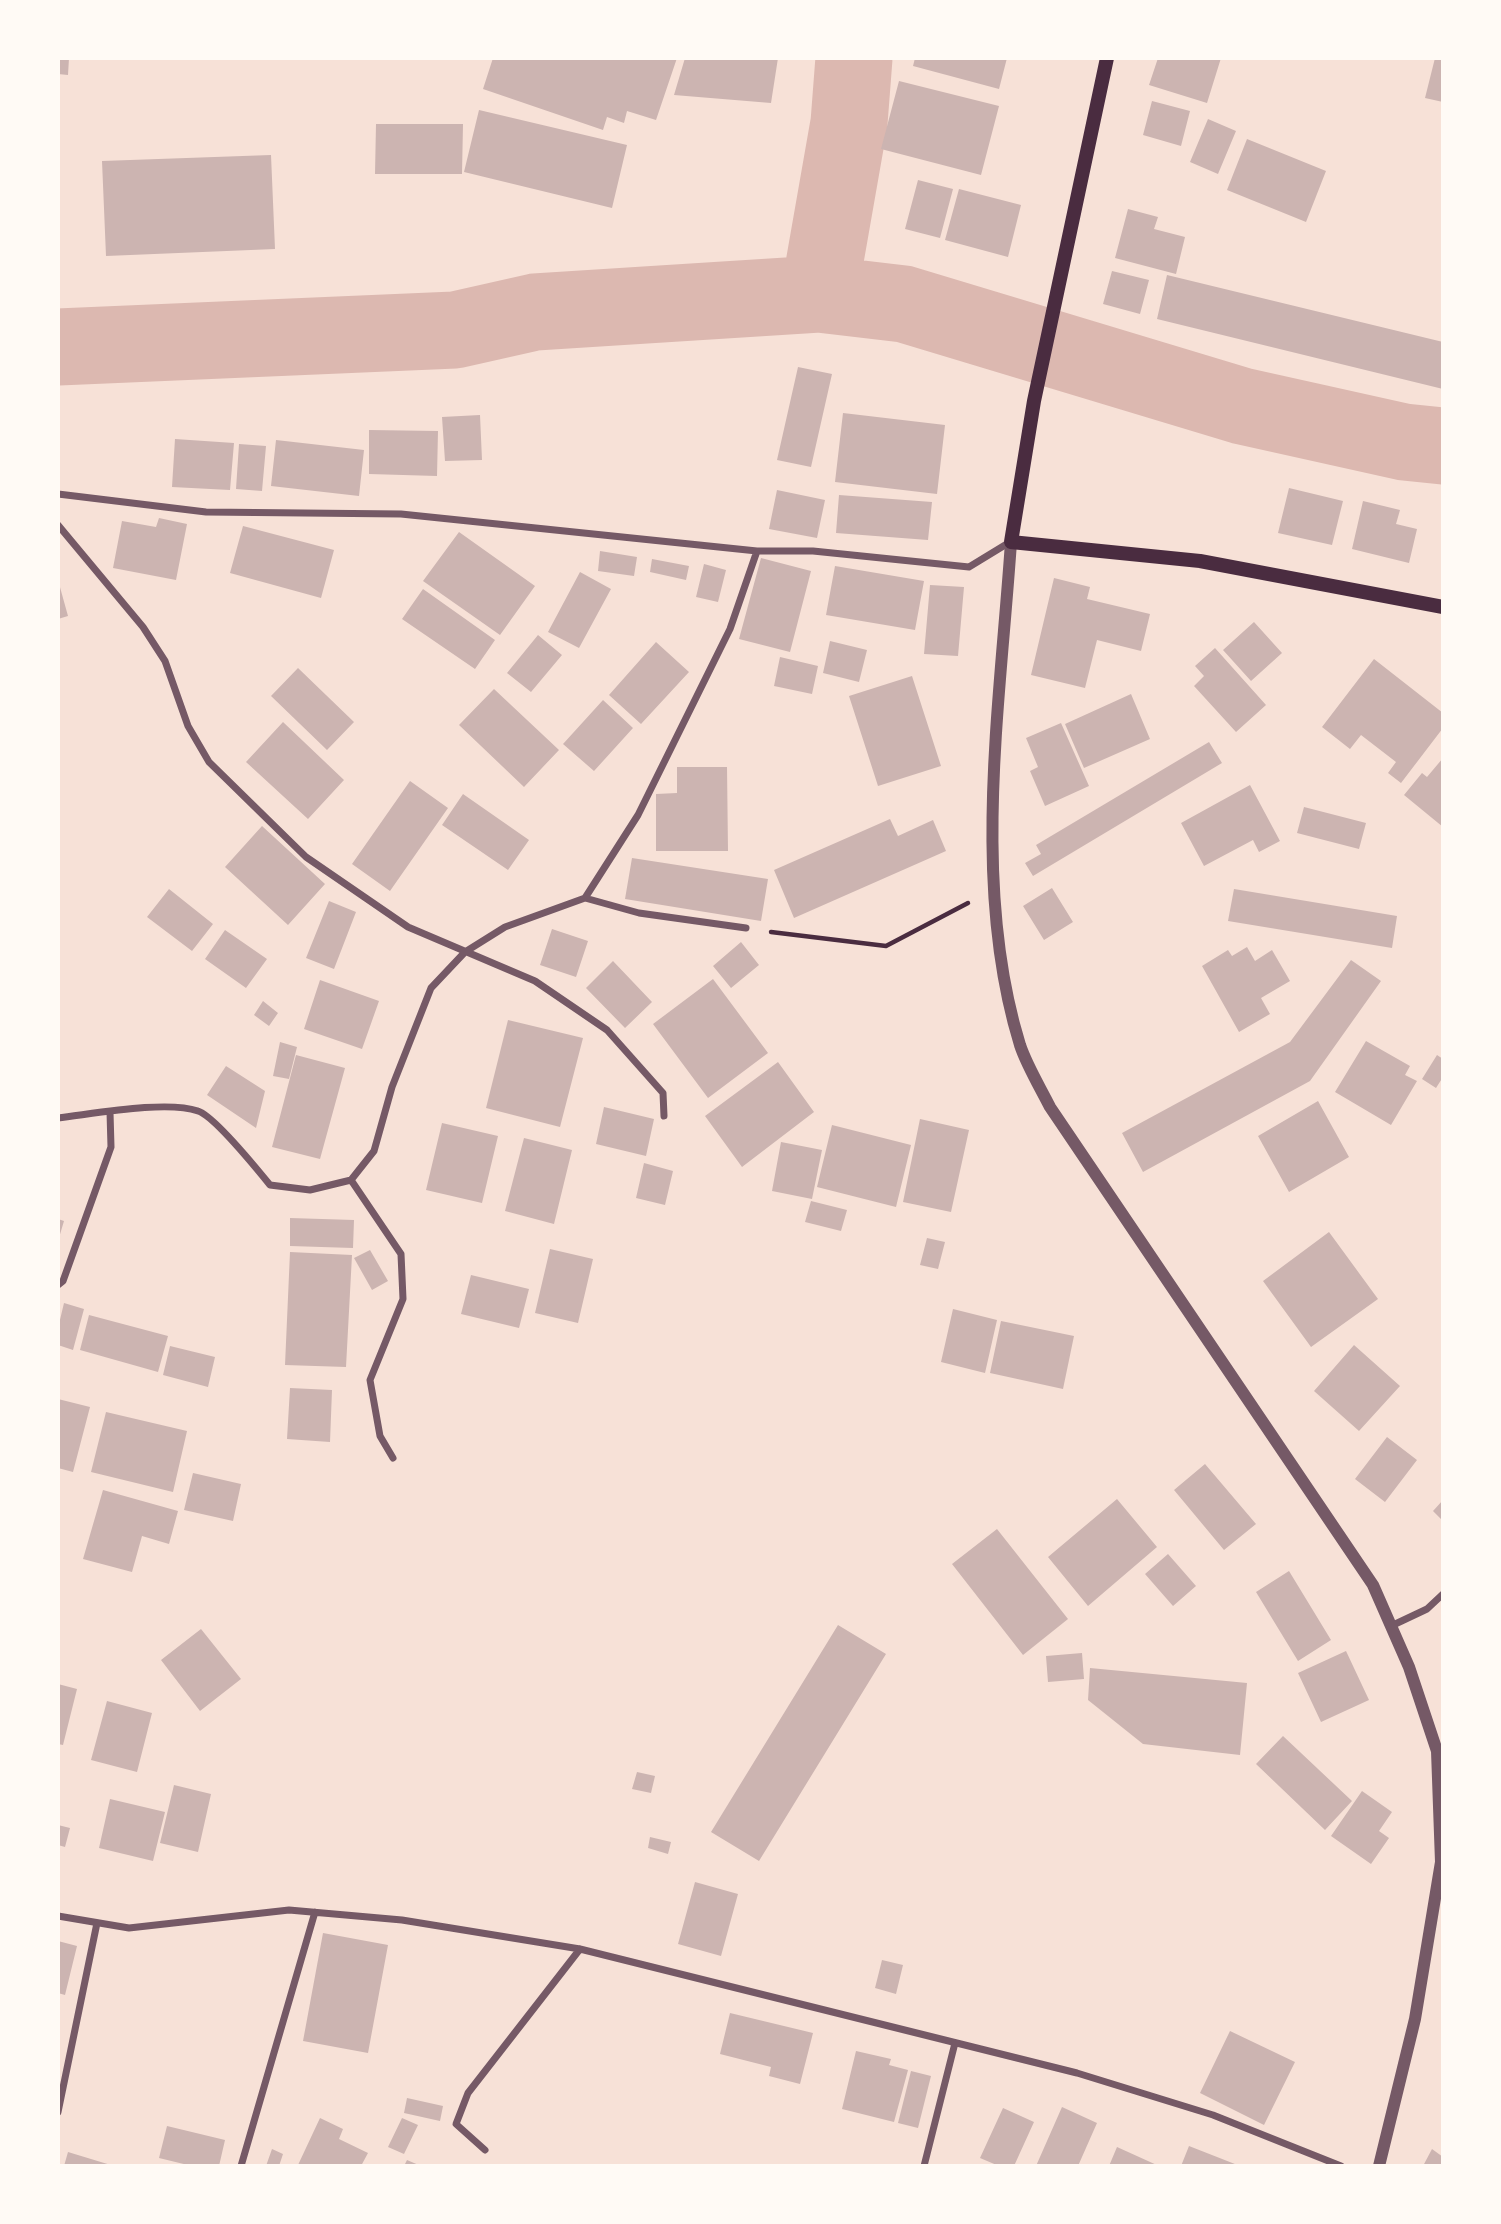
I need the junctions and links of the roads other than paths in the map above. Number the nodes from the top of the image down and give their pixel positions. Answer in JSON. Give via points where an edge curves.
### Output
{"nodes":[{"id":1,"x":1108,"y":58,"type":"edge"},
{"id":2,"x":58,"y":494,"type":"edge"},
{"id":3,"x":58,"y":526,"type":"edge"},
{"id":4,"x":1011,"y":542,"type":"junction"},
{"id":5,"x":757,"y":551,"type":"junction"},
{"id":6,"x":1443,"y":607,"type":"edge"},
{"id":7,"x":585,"y":898,"type":"junction"},
{"id":8,"x":746,"y":928,"type":"road end"},
{"id":9,"x":464,"y":952,"type":"junction"},
{"id":10,"x":110,"y":1112,"type":"junction"},
{"id":11,"x":664,"y":1116,"type":"dead end"},
{"id":12,"x":58,"y":1118,"type":"edge"},
{"id":13,"x":351,"y":1180,"type":"junction"},
{"id":14,"x":58,"y":1285,"type":"edge"},
{"id":15,"x":393,"y":1458,"type":"dead end"},
{"id":16,"x":1443,"y":1594,"type":"edge"},
{"id":17,"x":1391,"y":1626,"type":"junction"},
{"id":18,"x":1440,"y":1881,"type":"edge"},
{"id":19,"x":315,"y":1912,"type":"junction"},
{"id":20,"x":58,"y":1916,"type":"edge"},
{"id":21,"x":97,"y":1923,"type":"junction"},
{"id":22,"x":580,"y":1949,"type":"junction"},
{"id":23,"x":955,"y":2043,"type":"junction"},
{"id":24,"x":58,"y":2112,"type":"edge"},
{"id":25,"x":485,"y":2150,"type":"dead end"},
{"id":26,"x":241,"y":2166,"type":"edge"},
{"id":27,"x":924,"y":2166,"type":"edge"},
{"id":28,"x":1341,"y":2166,"type":"edge"},
{"id":29,"x":1379,"y":2166,"type":"edge"}],
"edges":[{"from":1,"to":4,"type":"main road","via":[[1034,401]]},
{"from":2,"to":5,"type":"street","via":[[206,512],[401,514]]},
{"from":3,"to":9,"type":"street","via":[[165,661],[188,726],[209,762],[306,857],[408,927]]},
{"from":4,"to":5,"type":"street","via":[[969,567],[813,551]]},
{"from":4,"to":6,"type":"main road","via":[[1200,561]]},
{"from":4,"to":17,"type":"street","via":[[991,891],[998,957],[1021,1048],[1051,1107],[1373,1585]]},
{"from":5,"to":7,"type":"street","via":[[718,654],[638,814]]},
{"from":7,"to":8,"type":"street","via":[[639,913]]},
{"from":7,"to":9,"type":"street","via":[[505,927]]},
{"from":9,"to":11,"type":"street","via":[[535,981],[607,1030],[663,1093]]},
{"from":9,"to":13,"type":"street","via":[[430,988],[392,1087],[374,1151]]},
{"from":10,"to":12,"type":"street"},
{"from":10,"to":13,"type":"street","via":[[143,1107],[200,1111],[270,1185],[310,1190]]},
{"from":10,"to":14,"type":"street","via":[[110,1147]]},
{"from":13,"to":15,"type":"street","via":[[401,1254],[403,1299],[370,1380],[380,1436]]},
{"from":16,"to":17,"type":"street","via":[[1427,1609]]},
{"from":17,"to":18,"type":"street","via":[[1437,1751]]},
{"from":18,"to":29,"type":"street","via":[[1415,2019]]},
{"from":19,"to":21,"type":"street","via":[[289,1910],[129,1928]]},
{"from":19,"to":22,"type":"street","via":[[402,1920]]},
{"from":19,"to":26,"type":"street"},
{"from":20,"to":21,"type":"street"},
{"from":21,"to":24,"type":"street"},
{"from":22,"to":23,"type":"street"},
{"from":22,"to":25,"type":"street","via":[[468,2092],[456,2124]]},
{"from":23,"to":27,"type":"street"},
{"from":23,"to":28,"type":"street","via":[[1077,2073],[1213,2115]]}]}
